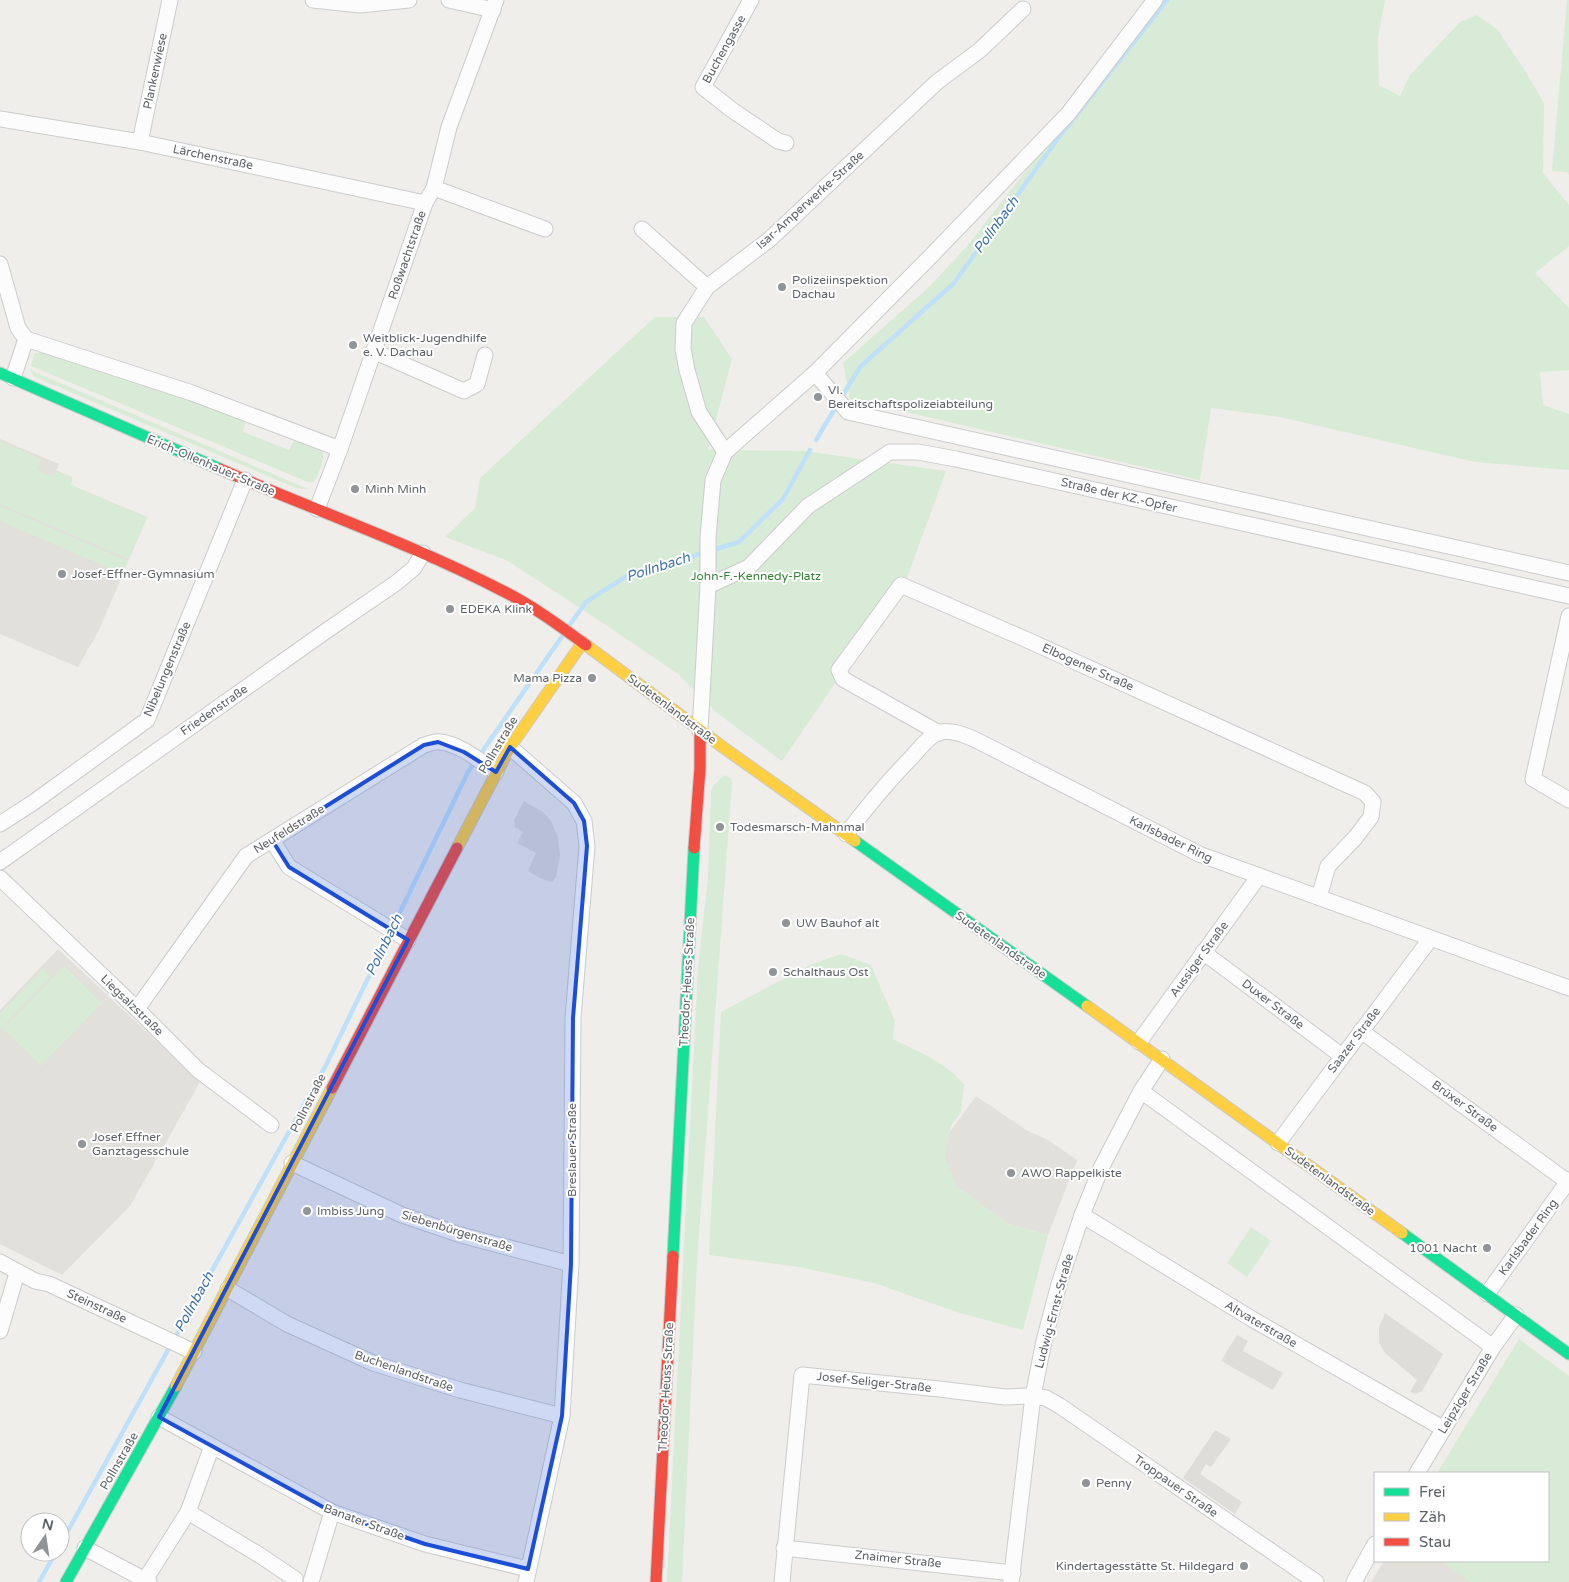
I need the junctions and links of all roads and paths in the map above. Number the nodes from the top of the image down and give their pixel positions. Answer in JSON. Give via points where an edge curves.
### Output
{"nodes":[{"id":1,"x":170,"y":0,"type":"edge"},
{"id":2,"x":313,"y":0,"type":"edge"},
{"id":3,"x":409,"y":0,"type":"edge"},
{"id":4,"x":449,"y":0,"type":"edge"},
{"id":5,"x":751,"y":0,"type":"edge"},
{"id":6,"x":1155,"y":0,"type":"edge"},
{"id":7,"x":494,"y":5,"type":"edge"},
{"id":8,"x":1023,"y":8,"type":"dead end"},
{"id":9,"x":0,"y":119,"type":"edge"},
{"id":10,"x":140,"y":142,"type":"junction"},
{"id":11,"x":786,"y":144,"type":"dead end"},
{"id":12,"x":434,"y":188,"type":"junction"},
{"id":13,"x":425,"y":203,"type":"junction"},
{"id":14,"x":545,"y":229,"type":"dead end"},
{"id":15,"x":642,"y":229,"type":"dead end"},
{"id":16,"x":0,"y":264,"type":"edge"},
{"id":17,"x":707,"y":287,"type":"junction"},
{"id":18,"x":26,"y":339,"type":"junction"},
{"id":19,"x":372,"y":351,"type":"junction"},
{"id":20,"x":485,"y":356,"type":"dead end"},
{"id":21,"x":815,"y":373,"type":"junction"},
{"id":22,"x":6,"y":376,"type":"edge"},
{"id":23,"x":340,"y":450,"type":"junction"},
{"id":24,"x":726,"y":452,"type":"junction"},
{"id":25,"x":245,"y":480,"type":"junction"},
{"id":26,"x":317,"y":509,"type":"junction"},
{"id":27,"x":423,"y":553,"type":"junction"},
{"id":28,"x":1569,"y":573,"type":"edge"},
{"id":29,"x":708,"y":586,"type":"junction"},
{"id":30,"x":1569,"y":596,"type":"edge"},
{"id":31,"x":1569,"y":616,"type":"edge"},
{"id":32,"x":579,"y":639,"type":"junction"},
{"id":33,"x":700,"y":731,"type":"junction"},
{"id":34,"x":939,"y":732,"type":"junction"},
{"id":35,"x":510,"y":747,"type":"junction"},
{"id":36,"x":496,"y":772,"type":"junction"},
{"id":37,"x":1569,"y":800,"type":"edge"},
{"id":38,"x":0,"y":824,"type":"edge"},
{"id":39,"x":846,"y":834,"type":"junction"},
{"id":40,"x":272,"y":840,"type":"junction"},
{"id":41,"x":0,"y":862,"type":"edge"},
{"id":42,"x":1259,"y":876,"type":"junction"},
{"id":43,"x":0,"y":878,"type":"edge"},
{"id":44,"x":1319,"y":897,"type":"junction"},
{"id":45,"x":403,"y":937,"type":"junction"},
{"id":46,"x":1431,"y":938,"type":"junction"},
{"id":47,"x":1203,"y":952,"type":"junction"},
{"id":48,"x":1569,"y":988,"type":"edge"},
{"id":49,"x":137,"y":1009,"type":"junction"},
{"id":50,"x":1361,"y":1031,"type":"junction"},
{"id":51,"x":1139,"y":1042,"type":"junction"},
{"id":52,"x":1342,"y":1056,"type":"junction"},
{"id":53,"x":1162,"y":1059,"type":"junction"},
{"id":54,"x":1142,"y":1091,"type":"junction"},
{"id":55,"x":271,"y":1125,"type":"dead end"},
{"id":56,"x":1278,"y":1144,"type":"junction"},
{"id":57,"x":292,"y":1163,"type":"junction"},
{"id":58,"x":1569,"y":1181,"type":"edge"},
{"id":59,"x":1082,"y":1215,"type":"junction"},
{"id":60,"x":0,"y":1262,"type":"edge"},
{"id":61,"x":571,"y":1264,"type":"junction"},
{"id":62,"x":17,"y":1273,"type":"junction"},
{"id":63,"x":228,"y":1289,"type":"junction"},
{"id":64,"x":1487,"y":1294,"type":"junction"},
{"id":65,"x":1516,"y":1315,"type":"junction"},
{"id":66,"x":0,"y":1331,"type":"edge"},
{"id":67,"x":1493,"y":1347,"type":"junction"},
{"id":68,"x":188,"y":1350,"type":"junction"},
{"id":69,"x":1569,"y":1354,"type":"edge"},
{"id":70,"x":1033,"y":1396,"type":"junction"},
{"id":71,"x":562,"y":1416,"type":"junction"},
{"id":72,"x":160,"y":1417,"type":"junction"},
{"id":73,"x":1444,"y":1429,"type":"junction"},
{"id":74,"x":212,"y":1446,"type":"junction"},
{"id":75,"x":1418,"y":1472,"type":"edge"},
{"id":76,"x":188,"y":1512,"type":"junction"},
{"id":77,"x":332,"y":1512,"type":"junction"},
{"id":78,"x":1374,"y":1546,"type":"edge"},
{"id":79,"x":85,"y":1548,"type":"junction"},
{"id":80,"x":784,"y":1548,"type":"junction"},
{"id":81,"x":527,"y":1576,"type":"edge"},
{"id":82,"x":1012,"y":1577,"type":"edge"},
{"id":83,"x":147,"y":1581,"type":"edge"},
{"id":84,"x":297,"y":1581,"type":"edge"},
{"id":85,"x":66,"y":1582,"type":"edge"},
{"id":86,"x":310,"y":1582,"type":"edge"},
{"id":87,"x":656,"y":1582,"type":"edge"},
{"id":88,"x":782,"y":1582,"type":"edge"},
{"id":89,"x":1316,"y":1582,"type":"edge"},
{"id":90,"x":1354,"y":1582,"type":"edge"}],
"edges":[{"from":1,"to":10,"type":"street","name":"Plankenwiese"},
{"from":2,"to":3,"type":"street","via":[[360,5]]},
{"from":4,"to":7,"type":"street"},
{"from":5,"to":11,"type":"street","name":"Buchengasse","via":[[703,87],[732,110]]},
{"from":6,"to":21,"type":"street","name":"Theodor-Heuss-Straße","via":[[1068,114]]},
{"from":7,"to":12,"type":"street","name":"Roßwachtstraße","via":[[449,127]]},
{"from":8,"to":17,"type":"street","name":"Isar-Amperwerke-Straße","via":[[980,50],[936,82],[770,239]]},
{"from":9,"to":10,"type":"street","name":"Lärchenstraße"},
{"from":10,"to":13,"type":"street","name":"Lärchenstraße"},
{"from":12,"to":13,"type":"street","name":"Roßwachtstraße"},
{"from":12,"to":14,"type":"street"},
{"from":13,"to":19,"type":"street","name":"Roßwachtstraße"},
{"from":15,"to":17,"type":"street"},
{"from":16,"to":18,"type":"street","via":[[18,328]]},
{"from":17,"to":24,"type":"street","name":"Isar-Amperwerke-Straße","via":[[684,323],[683,349],[699,412]]},
{"from":18,"to":22,"type":"street"},
{"from":18,"to":23,"type":"street","via":[[192,393]]},
{"from":19,"to":20,"type":"street","via":[[464,391],[477,384]]},
{"from":19,"to":23,"type":"street","name":"Roßwachtstraße"},
{"from":21,"to":24,"type":"street","name":"Theodor-Heuss-Straße"},
{"from":21,"to":28,"type":"street","via":[[848,412]]},
{"from":22,"to":25,"type":"street","name":"Erich-Ollenhauer-Straße"},
{"from":23,"to":26,"type":"street","name":"Roßwachtstraße"},
{"from":24,"to":29,"type":"street","name":"Theodor-Heuss-Straße","via":[[713,480]]},
{"from":25,"to":26,"type":"street","name":"Erich-Ollenhauer-Straße"},
{"from":25,"to":38,"type":"street","name":"Nibelungenstraße","via":[[147,720]]},
{"from":26,"to":27,"type":"street","name":"Erich-Ollenhauer-Straße"},
{"from":27,"to":32,"type":"street","name":"Sudetenlandstraße","via":[[505,592]]},
{"from":27,"to":41,"type":"street","name":"Friedenstraße","via":[[414,568],[396,583]]},
{"from":29,"to":30,"type":"street","name":"Straße der KZ.-Opfer","via":[[749,568],[808,506],[890,452],[918,452]]},
{"from":29,"to":33,"type":"street","name":"Theodor-Heuss-Straße"},
{"from":31,"to":37,"type":"street","via":[[1533,780]]},
{"from":32,"to":33,"type":"street","name":"Sudetenlandstraße"},
{"from":32,"to":35,"type":"street","name":"Pollnstraße"},
{"from":33,"to":39,"type":"street","name":"Sudetenlandstraße"},
{"from":33,"to":87,"type":"street","name":"Theodor-Heuss-Straße"},
{"from":34,"to":39,"type":"street","via":[[928,739],[892,777]]},
{"from":34,"to":42,"type":"street","name":"Karlsbader Ring","via":[[967,736],[1199,854]]},
{"from":34,"to":44,"type":"street","name":"Elbogener Straße","via":[[843,679],[840,670],[901,586],[1365,793],[1373,802],[1371,816],[1328,866]]},
{"from":35,"to":36,"type":"street","name":"Pollnstraße"},
{"from":35,"to":61,"type":"street","name":"Breslauer Straße","via":[[574,803],[584,821],[587,846],[573,1018]]},
{"from":36,"to":40,"type":"street","name":"Neufeldstraße","via":[[449,744],[424,745]]},
{"from":36,"to":45,"type":"street","name":"Pollnstraße"},
{"from":39,"to":51,"type":"street","name":"Sudetenlandstraße"},
{"from":40,"to":45,"type":"street","via":[[289,867]]},
{"from":40,"to":49,"type":"street","name":"Neufeldstraße","via":[[246,856]]},
{"from":42,"to":44,"type":"street","name":"Karlsbader Ring"},
{"from":42,"to":47,"type":"street","name":"Aussiger Straße"},
{"from":43,"to":49,"type":"street","name":"Liegsalzstraße"},
{"from":44,"to":46,"type":"street","name":"Karlsbader Ring"},
{"from":45,"to":57,"type":"street","name":"Pollnstraße"},
{"from":46,"to":48,"type":"street","name":"Karlsbader Ring"},
{"from":46,"to":50,"type":"street","name":"Saazer Straße"},
{"from":47,"to":51,"type":"street","name":"Aussiger Straße"},
{"from":47,"to":52,"type":"street","name":"Duxer Straße"},
{"from":49,"to":55,"type":"street","name":"Liegsalzstraße","via":[[198,1070]]},
{"from":50,"to":52,"type":"street","name":"Saazer Straße"},
{"from":50,"to":58,"type":"street","name":"Brüxer Straße"},
{"from":51,"to":53,"type":"street","name":"Sudetenlandstraße"},
{"from":52,"to":56,"type":"street","name":"Saazer Straße"},
{"from":53,"to":54,"type":"street","name":"Ludwig-Ernst-Straße"},
{"from":53,"to":56,"type":"street","name":"Sudetenlandstraße"},
{"from":54,"to":59,"type":"street","name":"Ludwig-Ernst-Straße","via":[[1101,1168]]},
{"from":54,"to":67,"type":"street"},
{"from":56,"to":64,"type":"street","name":"Sudetenlandstraße"},
{"from":57,"to":61,"type":"street","name":"Siebenbürgenstraße","via":[[402,1215],[461,1235]]},
{"from":57,"to":63,"type":"street","name":"Pollnstraße"},
{"from":58,"to":64,"type":"street","name":"Karlsbader Ring"},
{"from":59,"to":70,"type":"street","name":"Ludwig-Ernst-Straße","via":[[1059,1284]]},
{"from":59,"to":73,"type":"street","name":"Altvaterstraße","via":[[1252,1320]]},
{"from":60,"to":62,"type":"street","name":"Steinstraße"},
{"from":61,"to":71,"type":"street","name":"Breslauer Straße"},
{"from":62,"to":66,"type":"street"},
{"from":62,"to":68,"type":"street","name":"Steinstraße","via":[[49,1284]]},
{"from":63,"to":68,"type":"street","name":"Pollnstraße"},
{"from":63,"to":71,"type":"street","name":"Buchenlandstraße","via":[[287,1324],[373,1363],[460,1390]]},
{"from":64,"to":65,"type":"street","name":"Sudetenlandstraße"},
{"from":65,"to":67,"type":"street","name":"Leipziger Straße"},
{"from":65,"to":69,"type":"street","name":"Sudetenlandstraße"},
{"from":67,"to":73,"type":"street","name":"Leipziger Straße"},
{"from":68,"to":72,"type":"street","name":"Pollnstraße"},
{"from":70,"to":80,"type":"street","name":"Josef-Seliger-Straße","via":[[1005,1397],[802,1375]]},
{"from":70,"to":82,"type":"street","name":"Ludwig-Ernst-Straße"},
{"from":70,"to":89,"type":"street","name":"Troppauer Straße","via":[[1046,1398],[1060,1406]]},
{"from":71,"to":81,"type":"street","name":"Breslauer Straße"},
{"from":72,"to":74,"type":"street","name":"Banater Straße"},
{"from":72,"to":79,"type":"street","name":"Pollnstraße"},
{"from":73,"to":75,"type":"street","name":"Leipziger Straße"},
{"from":74,"to":76,"type":"street"},
{"from":74,"to":77,"type":"street","name":"Banater Straße"},
{"from":76,"to":83,"type":"street"},
{"from":76,"to":84,"type":"street"},
{"from":77,"to":81,"type":"street","name":"Banater Straße"},
{"from":77,"to":86,"type":"street"},
{"from":78,"to":90,"type":"street"},
{"from":79,"to":83,"type":"street"},
{"from":79,"to":85,"type":"street","name":"Pollnstraße"},
{"from":80,"to":82,"type":"street","name":"Znaimer Straße","via":[[912,1560]]},
{"from":80,"to":88,"type":"street","name":"Josef-Seliger-Straße"}]}
